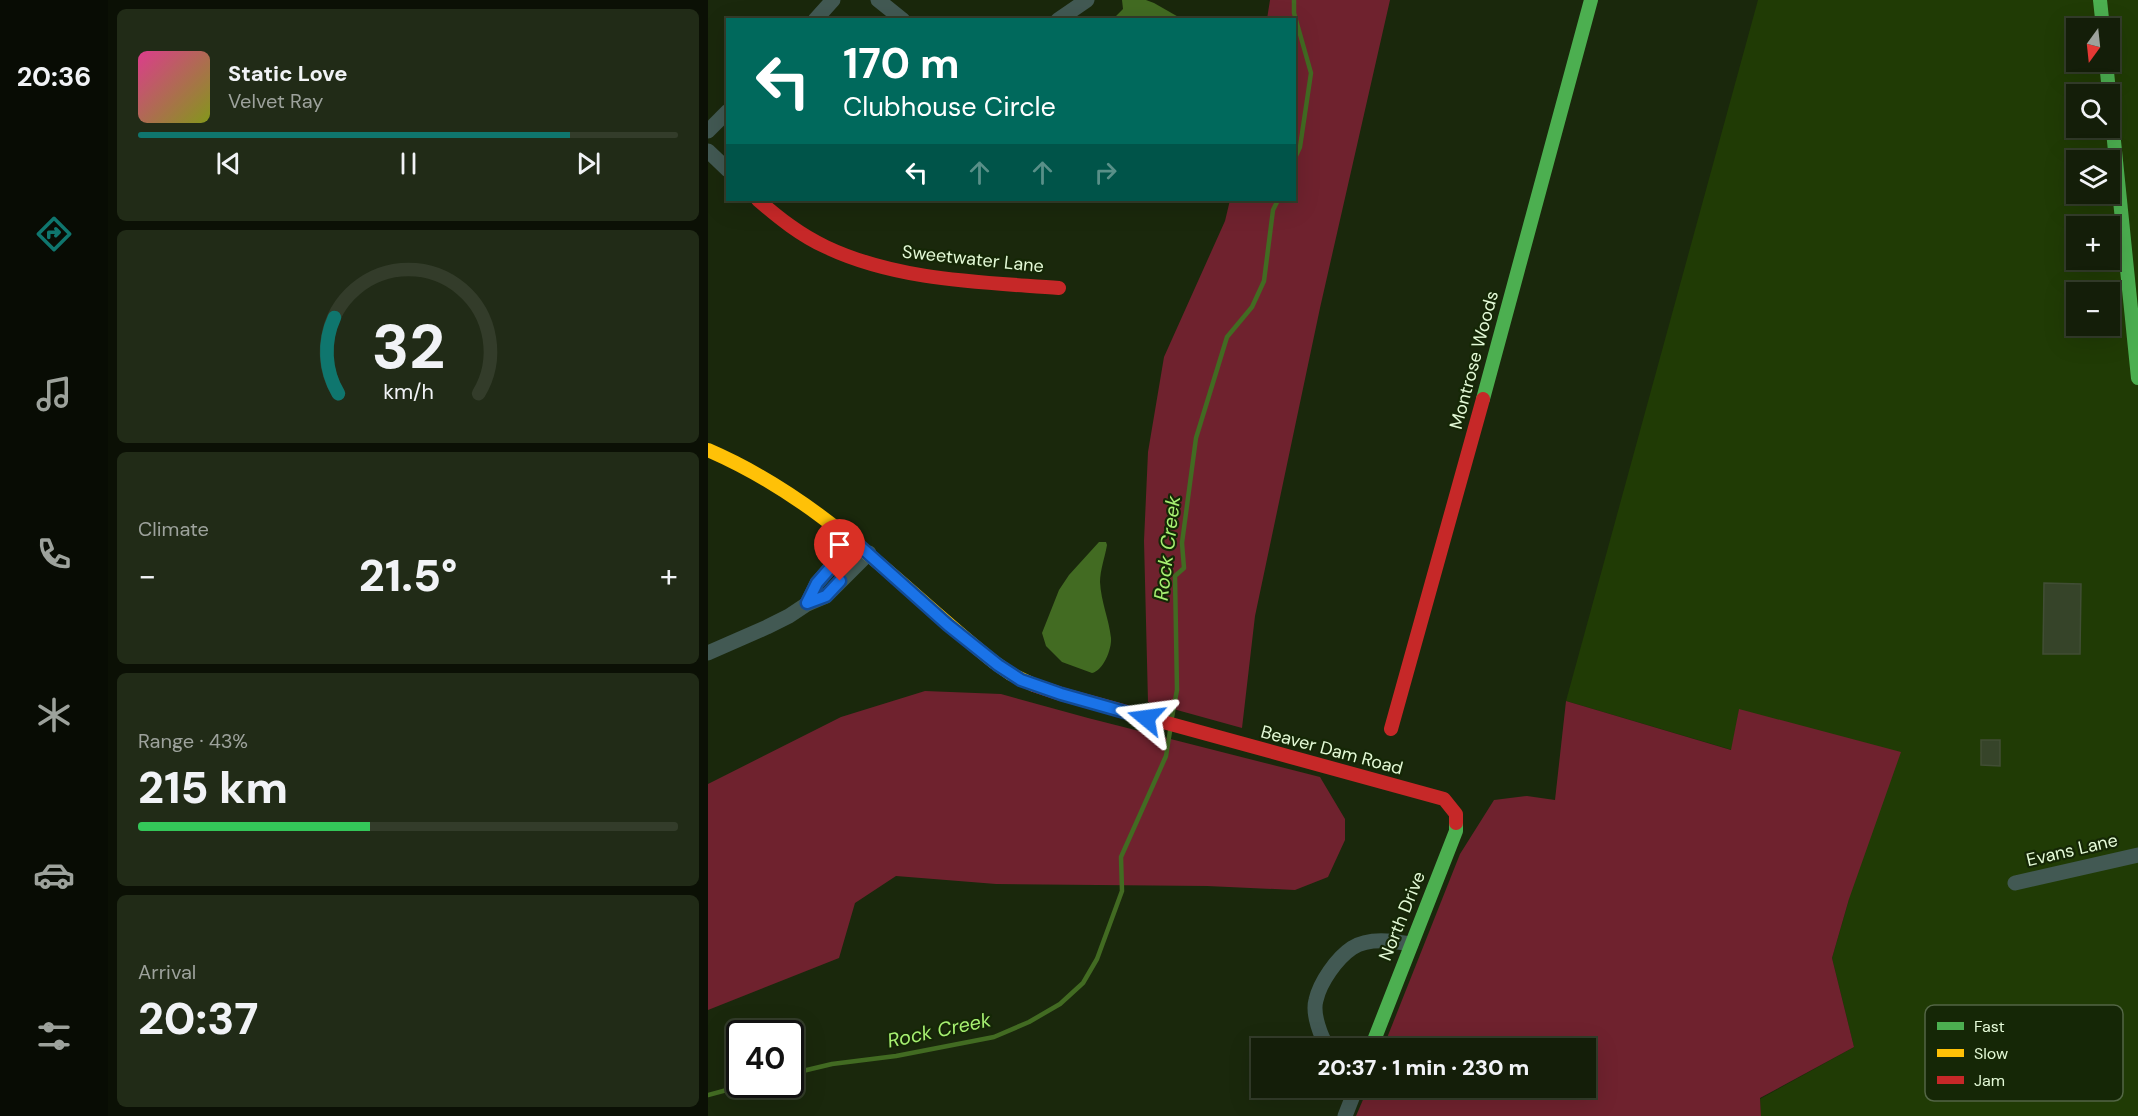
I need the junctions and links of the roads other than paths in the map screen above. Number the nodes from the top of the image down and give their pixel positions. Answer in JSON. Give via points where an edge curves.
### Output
{"nodes":[{"id":1,"x":833,"y":0,"type":"edge"},
{"id":2,"x":878,"y":0,"type":"edge"},
{"id":3,"x":1087,"y":0,"type":"edge"},
{"id":4,"x":1591,"y":0,"type":"edge"},
{"id":5,"x":2100,"y":0,"type":"edge"},
{"id":6,"x":817,"y":18,"type":"edge"},
{"id":7,"x":900,"y":18,"type":"edge"},
{"id":8,"x":1061,"y":18,"type":"edge"},
{"id":9,"x":2102,"y":18,"type":"edge"},
{"id":10,"x":2107,"y":72,"type":"edge"},
{"id":11,"x":726,"y":113,"type":"edge"},
{"id":12,"x":708,"y":131,"type":"edge"},
{"id":13,"x":708,"y":151,"type":"edge"},
{"id":14,"x":726,"y":168,"type":"edge"},
{"id":15,"x":759,"y":201,"type":"edge"},
{"id":16,"x":2138,"y":215,"type":"edge"},
{"id":17,"x":2122,"y":226,"type":"junction"},
{"id":18,"x":1059,"y":288,"type":"dead end"},
{"id":19,"x":2138,"y":378,"type":"edge"},
{"id":20,"x":708,"y":450,"type":"edge"},
{"id":21,"x":854,"y":541,"type":"junction"},
{"id":22,"x":869,"y":553,"type":"junction"},
{"id":23,"x":807,"y":603,"type":"junction"},
{"id":24,"x":708,"y":653,"type":"edge"},
{"id":25,"x":1391,"y":729,"type":"dead end"},
{"id":26,"x":1444,"y":799,"type":"joint"},
{"id":27,"x":2138,"y":855,"type":"edge"},
{"id":28,"x":2015,"y":884,"type":"dead end"},
{"id":29,"x":1411,"y":944,"type":"junction"},
{"id":30,"x":1322,"y":1038,"type":"edge"},
{"id":31,"x":1375,"y":1038,"type":"edge"},
{"id":32,"x":1352,"y":1098,"type":"edge"},
{"id":33,"x":1345,"y":1116,"type":"edge"}],
"edges":[{"from":1,"to":6,"type":"street"},
{"from":2,"to":7,"type":"street"},
{"from":3,"to":8,"type":"street"},
{"from":4,"to":25,"type":"street","name":"Montrose Woods"},
{"from":5,"to":9,"type":"street"},
{"from":10,"to":17,"type":"street"},
{"from":11,"to":12,"type":"street"},
{"from":13,"to":14,"type":"street"},
{"from":15,"to":18,"type":"street","name":"Sweetwater Lane","via":[[798,232],[849,258],[891,270],[948,279]]},
{"from":16,"to":17,"type":"street"},
{"from":17,"to":19,"type":"street"},
{"from":20,"to":21,"type":"street","via":[[774,482]]},
{"from":21,"to":22,"type":"street"},
{"from":21,"to":23,"type":"street","via":[[817,583]]},
{"from":22,"to":23,"type":"street","via":[[826,596]]},
{"from":22,"to":26,"type":"street","name":"Beaver Dam Road","via":[[948,625],[1021,680]]},
{"from":23,"to":24,"type":"street","via":[[789,616]]},
{"from":26,"to":29,"type":"street","name":"North Drive","via":[[1456,814],[1456,831]]},
{"from":27,"to":28,"type":"street","name":"Evans Lane"},
{"from":29,"to":30,"type":"street","via":[[1382,940],[1353,947],[1329,969],[1315,1001]]},
{"from":29,"to":31,"type":"street","name":"North Drive"},
{"from":32,"to":33,"type":"street"}]}
